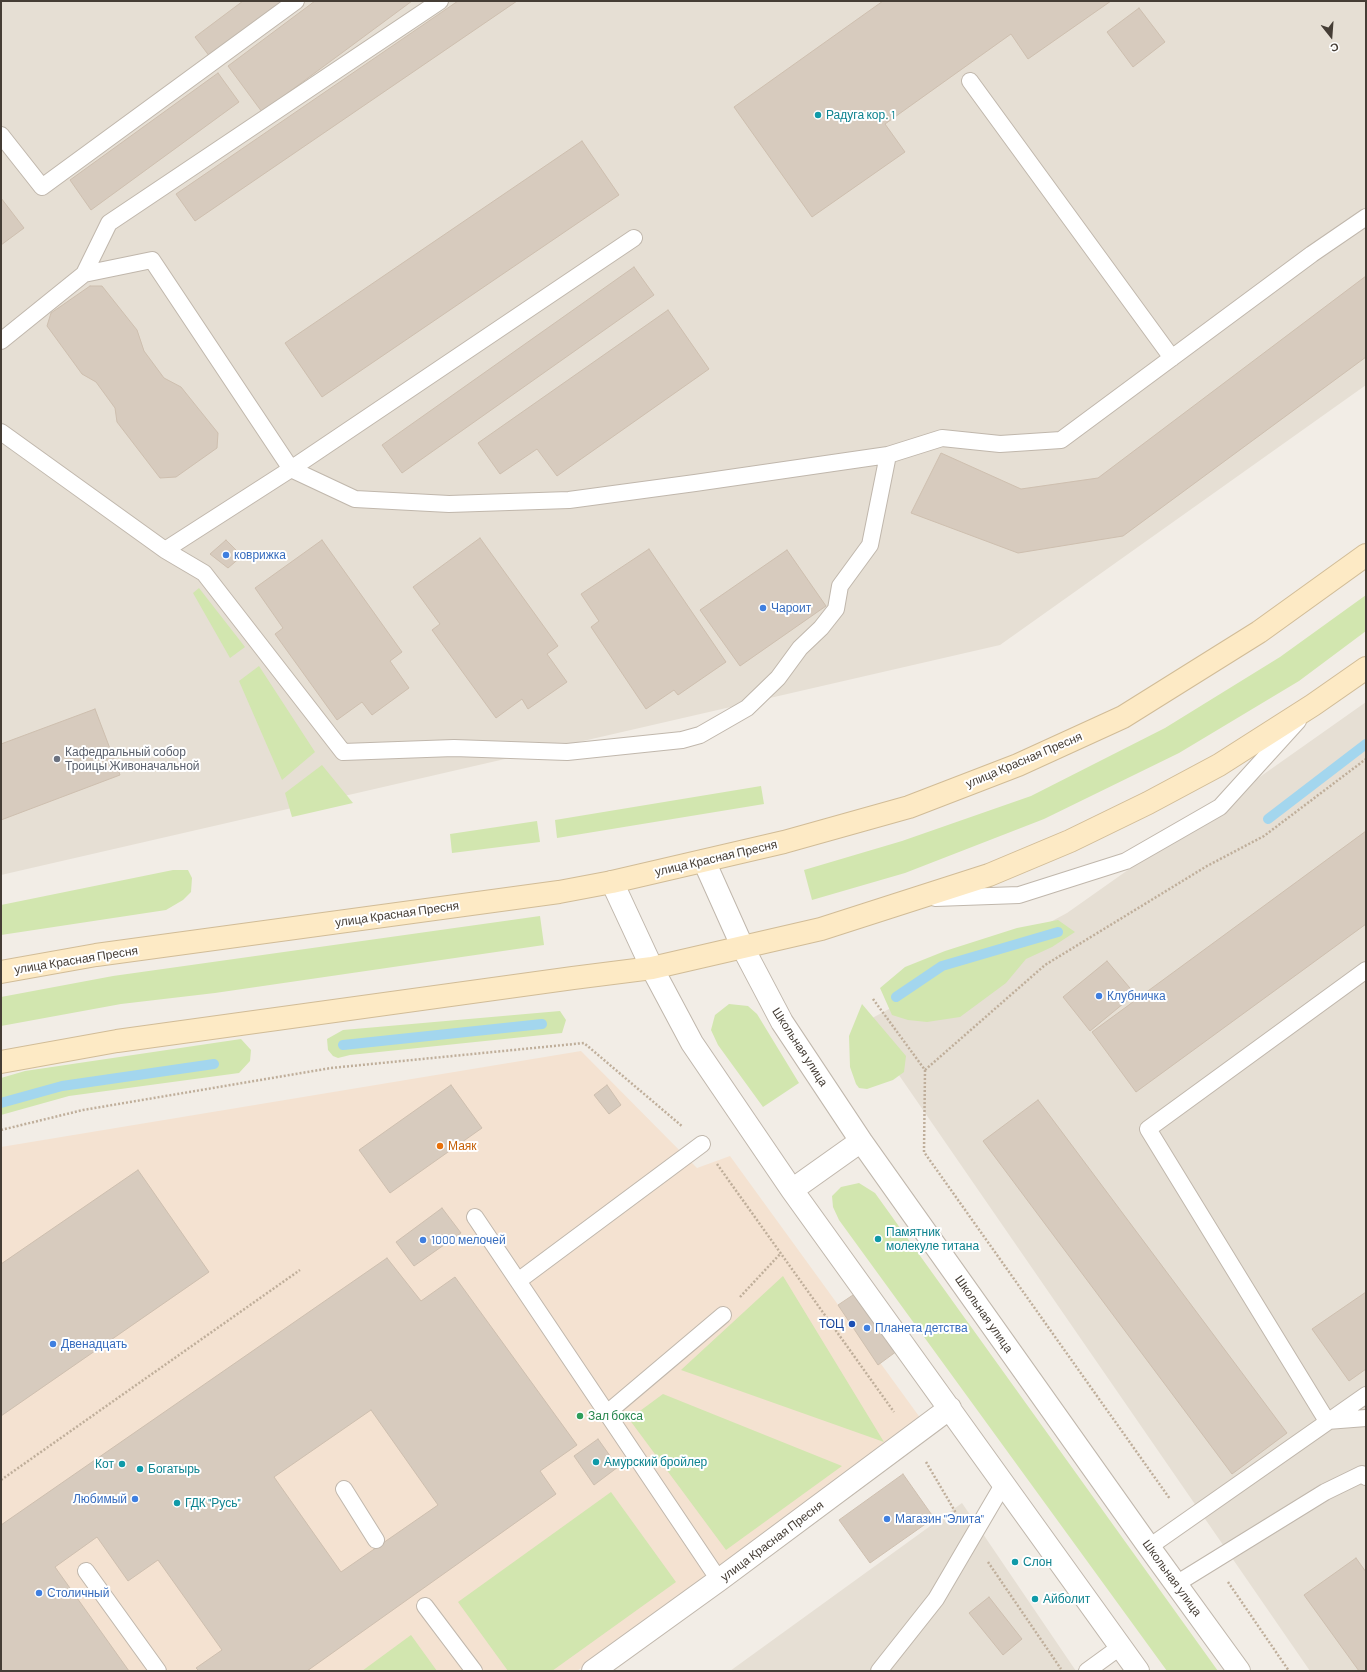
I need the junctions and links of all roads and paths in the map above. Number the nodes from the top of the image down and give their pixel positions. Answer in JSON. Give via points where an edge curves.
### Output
{"nodes":[{"id":1,"x":296,"y":1,"type":"edge"},
{"id":2,"x":440,"y":1,"type":"edge"},
{"id":3,"x":970,"y":81,"type":"dead end"},
{"id":4,"x":1,"y":135,"type":"edge"},
{"id":5,"x":1366,"y":217,"type":"edge"},
{"id":6,"x":634,"y":238,"type":"dead end"},
{"id":7,"x":84,"y":274,"type":"junction"},
{"id":8,"x":1,"y":341,"type":"edge"},
{"id":9,"x":1172,"y":358,"type":"junction"},
{"id":10,"x":1,"y":432,"type":"edge"},
{"id":11,"x":888,"y":455,"type":"junction"},
{"id":12,"x":291,"y":469,"type":"junction"},
{"id":13,"x":165,"y":550,"type":"junction"},
{"id":14,"x":1366,"y":555,"type":"edge"},
{"id":15,"x":1366,"y":668,"type":"edge"},
{"id":16,"x":1313,"y":705,"type":"junction"},
{"id":17,"x":1366,"y":758,"type":"edge"},
{"id":18,"x":704,"y":862,"type":"junction"},
{"id":19,"x":612,"y":882,"type":"junction"},
{"id":20,"x":914,"y":898,"type":"junction"},
{"id":21,"x":743,"y":948,"type":"junction"},
{"id":22,"x":652,"y":968,"type":"junction"},
{"id":23,"x":1366,"y":970,"type":"edge"},
{"id":24,"x":1,"y":972,"type":"edge"},
{"id":25,"x":872,"y":999,"type":"dead end"},
{"id":26,"x":1,"y":1062,"type":"edge"},
{"id":27,"x":925,"y":1070,"type":"junction"},
{"id":28,"x":1,"y":1130,"type":"edge"},
{"id":29,"x":861,"y":1141,"type":"junction"},
{"id":30,"x":702,"y":1144,"type":"junction"},
{"id":31,"x":792,"y":1190,"type":"junction"},
{"id":32,"x":476,"y":1218,"type":"dead end"},
{"id":33,"x":780,"y":1253,"type":"junction"},
{"id":34,"x":300,"y":1270,"type":"dead end"},
{"id":35,"x":518,"y":1281,"type":"junction"},
{"id":36,"x":723,"y":1315,"type":"joint"},
{"id":37,"x":1366,"y":1395,"type":"edge"},
{"id":38,"x":950,"y":1408,"type":"junction"},
{"id":39,"x":607,"y":1413,"type":"junction"},
{"id":40,"x":1366,"y":1418,"type":"edge"},
{"id":41,"x":1327,"y":1421,"type":"junction"},
{"id":42,"x":912,"y":1436,"type":"junction"},
{"id":43,"x":1366,"y":1477,"type":"edge"},
{"id":44,"x":1,"y":1480,"type":"edge"},
{"id":45,"x":1004,"y":1483,"type":"junction"},
{"id":46,"x":344,"y":1489,"type":"dead end"},
{"id":47,"x":1186,"y":1521,"type":"junction"},
{"id":48,"x":971,"y":1538,"type":"junction"},
{"id":49,"x":376,"y":1540,"type":"dead end"},
{"id":50,"x":1149,"y":1547,"type":"junction"},
{"id":51,"x":1213,"y":1560,"type":"junction"},
{"id":52,"x":86,"y":1571,"type":"dead end"},
{"id":53,"x":719,"y":1580,"type":"junction"},
{"id":54,"x":1176,"y":1584,"type":"junction"},
{"id":55,"x":425,"y":1606,"type":"dead end"},
{"id":56,"x":1120,"y":1647,"type":"junction"},
{"id":57,"x":158,"y":1671,"type":"edge"},
{"id":58,"x":474,"y":1671,"type":"edge"},
{"id":59,"x":593,"y":1671,"type":"edge"},
{"id":60,"x":879,"y":1671,"type":"edge"},
{"id":61,"x":1062,"y":1671,"type":"edge"},
{"id":62,"x":1087,"y":1671,"type":"edge"},
{"id":63,"x":1138,"y":1671,"type":"edge"},
{"id":64,"x":1239,"y":1671,"type":"edge"},
{"id":65,"x":1289,"y":1671,"type":"edge"}],
"edges":[{"from":1,"to":4,"type":"lane","via":[[42,187]]},
{"from":2,"to":7,"type":"lane","via":[[109,223]]},
{"from":3,"to":9,"type":"lane"},
{"from":5,"to":9,"type":"lane"},
{"from":6,"to":12,"type":"lane"},
{"from":7,"to":8,"type":"lane"},
{"from":7,"to":12,"type":"lane","via":[[152,260]]},
{"from":9,"to":11,"type":"lane","via":[[1061,440],[1000,444],[942,438]]},
{"from":10,"to":13,"type":"lane"},
{"from":11,"to":12,"type":"lane","via":[[569,500],[448,504],[355,499]]},
{"from":11,"to":13,"type":"lane","via":[[870,545],[840,586],[836,609],[800,648],[778,678],[747,708],[700,735],[682,740],[566,752],[454,748],[343,752],[204,573]]},
{"from":12,"to":13,"type":"lane"},
{"from":14,"to":18,"type":"street","name":"улица Красная Пресня","via":[[1259,632],[1123,717],[1032,759],[909,807]]},
{"from":15,"to":16,"type":"street"},
{"from":16,"to":20,"type":"street","via":[[1219,765],[1077,838],[989,875]]},
{"from":16,"to":20,"type":"lane","via":[[1220,807],[1126,861],[1019,895]]},
{"from":17,"to":27,"type":"path","via":[[1264,836],[1207,866],[1045,965]]},
{"from":18,"to":19,"type":"street","name":"улица Красная Пресня"},
{"from":18,"to":21,"type":"street","name":"Школьная улица"},
{"from":19,"to":22,"type":"street"},
{"from":19,"to":24,"type":"street","name":"улица Красная Пресня","via":[[558,892],[96,955]]},
{"from":20,"to":21,"type":"street","via":[[821,929]]},
{"from":21,"to":22,"type":"street"},
{"from":21,"to":29,"type":"street","name":"Школьная улица","via":[[782,1022]]},
{"from":22,"to":26,"type":"street","via":[[117,1041]]},
{"from":22,"to":31,"type":"street","via":[[692,1043]]},
{"from":23,"to":41,"type":"lane","via":[[1148,1129]]},
{"from":25,"to":27,"type":"path"},
{"from":27,"to":47,"type":"path","via":[[924,1152]]},
{"from":28,"to":30,"type":"path","via":[[83,1110],[331,1068],[584,1043]]},
{"from":29,"to":31,"type":"street"},
{"from":29,"to":50,"type":"street","name":"Школьная улица"},
{"from":30,"to":33,"type":"path"},
{"from":30,"to":35,"type":"lane"},
{"from":31,"to":38,"type":"street"},
{"from":32,"to":35,"type":"lane"},
{"from":33,"to":36,"type":"path"},
{"from":33,"to":42,"type":"path"},
{"from":34,"to":44,"type":"path"},
{"from":35,"to":39,"type":"lane"},
{"from":36,"to":39,"type":"lane"},
{"from":37,"to":41,"type":"lane"},
{"from":38,"to":42,"type":"street","name":"улица Красная Пресня"},
{"from":38,"to":45,"type":"street"},
{"from":39,"to":53,"type":"lane"},
{"from":40,"to":41,"type":"lane"},
{"from":41,"to":47,"type":"lane"},
{"from":42,"to":48,"type":"path"},
{"from":42,"to":53,"type":"street","name":"улица Красная Пресня"},
{"from":43,"to":51,"type":"lane","via":[[1362,1474],[1325,1492]]},
{"from":45,"to":48,"type":"lane"},
{"from":45,"to":56,"type":"street"},
{"from":46,"to":49,"type":"lane"},
{"from":47,"to":50,"type":"lane"},
{"from":48,"to":60,"type":"lane","via":[[936,1599]]},
{"from":48,"to":61,"type":"path"},
{"from":50,"to":54,"type":"street","name":"Школьная улица"},
{"from":51,"to":54,"type":"lane"},
{"from":51,"to":65,"type":"path"},
{"from":52,"to":57,"type":"lane"},
{"from":53,"to":59,"type":"street","name":"улица Красная Пресня"},
{"from":54,"to":64,"type":"street","name":"Школьная улица"},
{"from":55,"to":58,"type":"lane"},
{"from":56,"to":62,"type":"lane"},
{"from":56,"to":63,"type":"street"}]}
